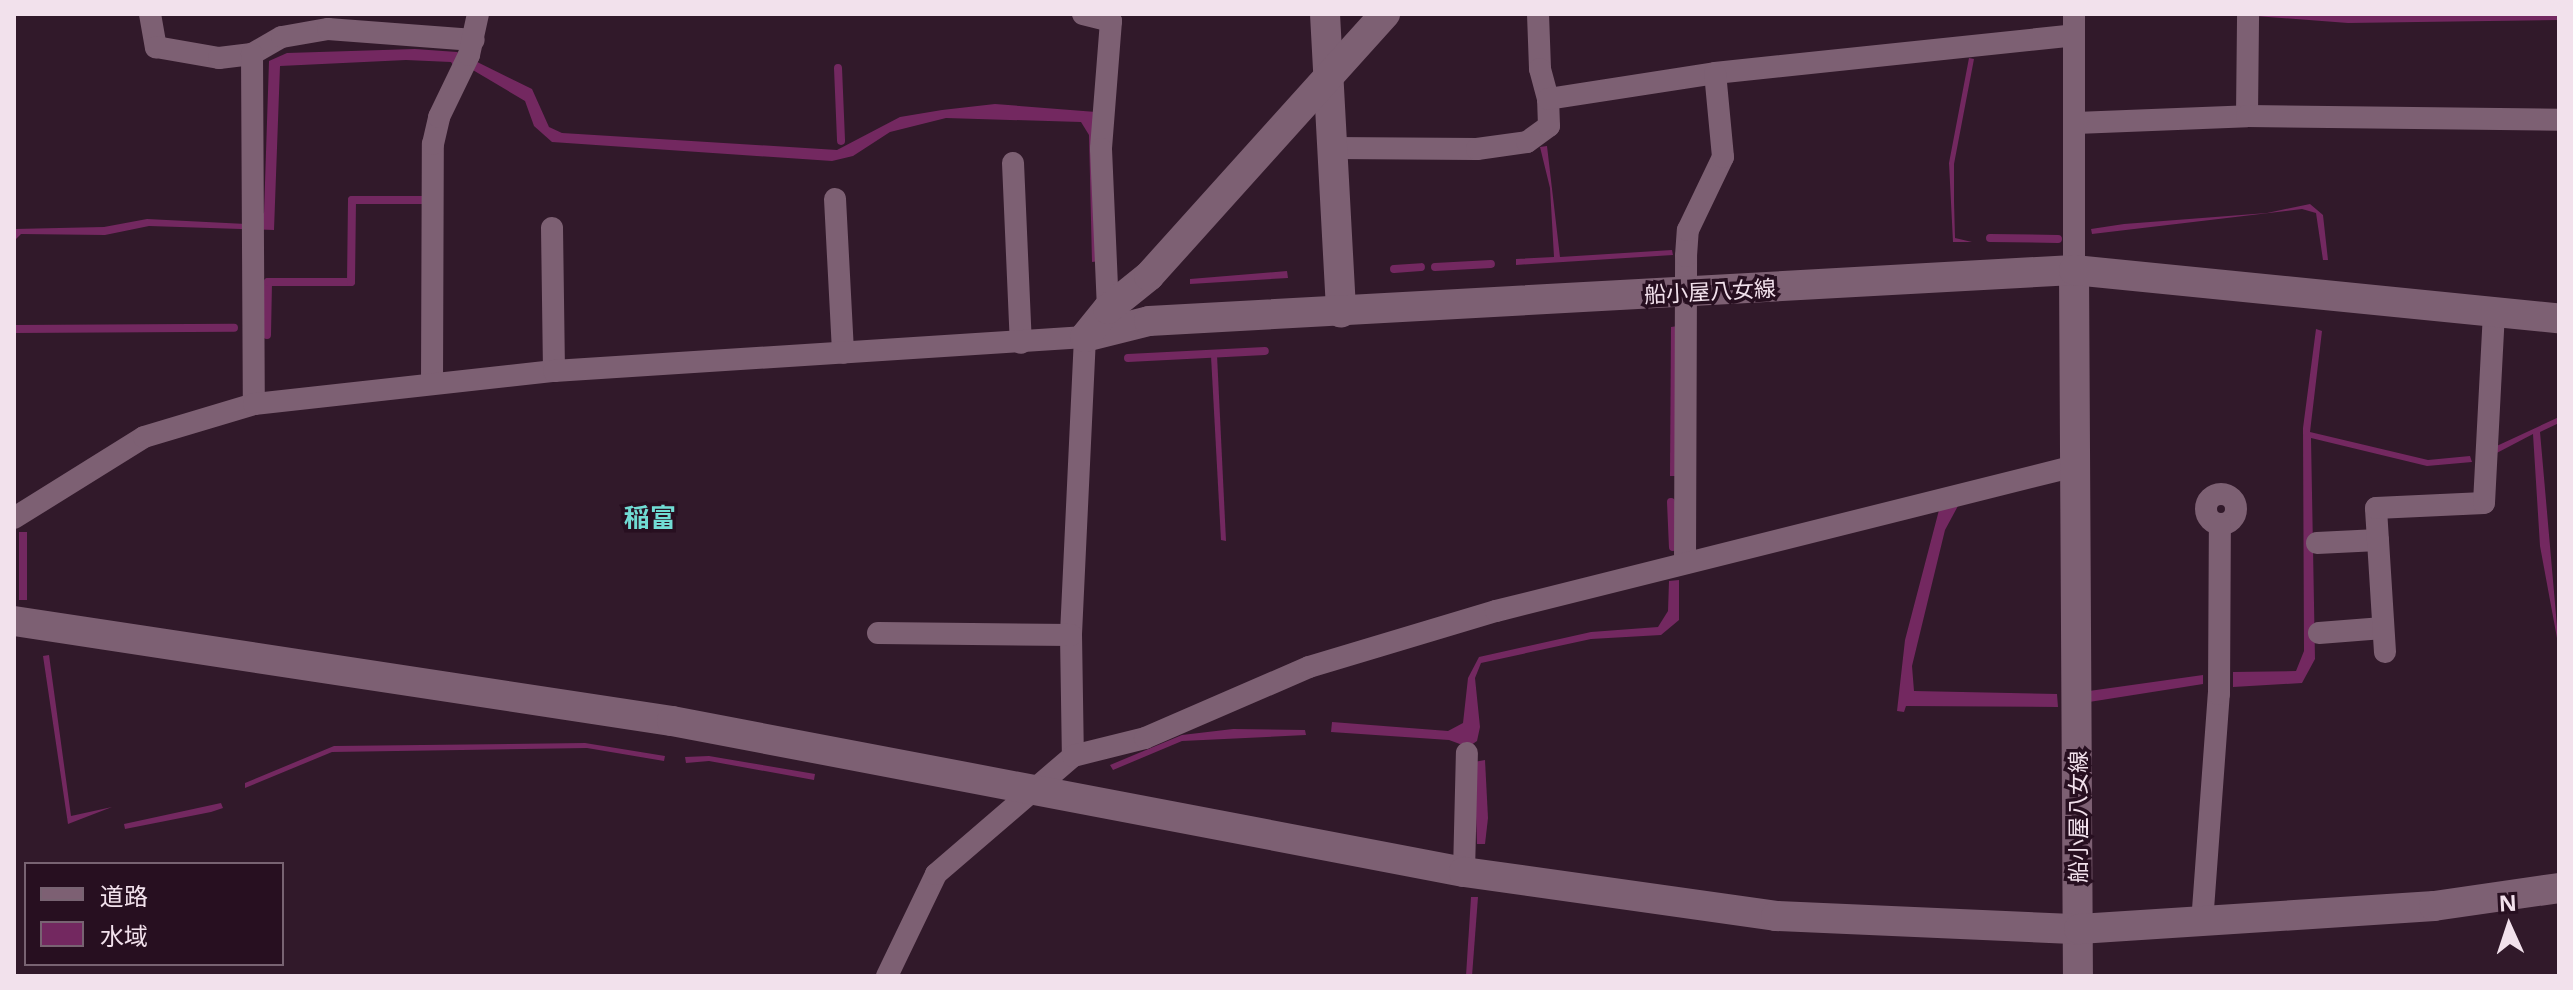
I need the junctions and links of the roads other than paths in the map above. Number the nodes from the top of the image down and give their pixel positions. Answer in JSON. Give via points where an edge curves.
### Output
{"nodes":[{"id":1,"x":150,"y":14,"type":"edge"},
{"id":2,"x":478,"y":14,"type":"edge"},
{"id":3,"x":1083,"y":14,"type":"edge"},
{"id":4,"x":1325,"y":14,"type":"edge"},
{"id":5,"x":1385,"y":14,"type":"edge"},
{"id":6,"x":1538,"y":14,"type":"edge"},
{"id":7,"x":2248,"y":14,"type":"edge"},
{"id":8,"x":2074,"y":25,"type":"edge"},
{"id":9,"x":252,"y":54,"type":"junction"},
{"id":10,"x":469,"y":54,"type":"junction"},
{"id":11,"x":1715,"y":73,"type":"junction"},
{"id":12,"x":1328,"y":80,"type":"junction"},
{"id":13,"x":1548,"y":99,"type":"junction"},
{"id":14,"x":2247,"y":116,"type":"junction"},
{"id":15,"x":2559,"y":120,"type":"edge"},
{"id":16,"x":2076,"y":123,"type":"junction"},
{"id":17,"x":1333,"y":148,"type":"junction"},
{"id":18,"x":1013,"y":163,"type":"dead end"},
{"id":19,"x":835,"y":199,"type":"dead end"},
{"id":20,"x":552,"y":228,"type":"dead end"},
{"id":21,"x":2074,"y":270,"type":"junction"},
{"id":22,"x":1687,"y":293,"type":"junction"},
{"id":23,"x":1108,"y":309,"type":"junction"},
{"id":24,"x":2494,"y":310,"type":"junction"},
{"id":25,"x":1341,"y":313,"type":"junction"},
{"id":26,"x":2559,"y":318,"type":"edge"},
{"id":27,"x":1085,"y":337,"type":"junction"},
{"id":28,"x":1021,"y":343,"type":"junction"},
{"id":29,"x":843,"y":353,"type":"junction"},
{"id":30,"x":554,"y":371,"type":"junction"},
{"id":31,"x":432,"y":383,"type":"junction"},
{"id":32,"x":254,"y":404,"type":"junction"},
{"id":33,"x":2075,"y":466,"type":"junction"},
{"id":34,"x":14,"y":518,"type":"edge"},
{"id":35,"x":2220,"y":525,"type":"dead end"},
{"id":36,"x":2378,"y":540,"type":"junction"},
{"id":37,"x":2317,"y":543,"type":"dead end"},
{"id":38,"x":1685,"y":563,"type":"junction"},
{"id":39,"x":14,"y":621,"type":"edge"},
{"id":40,"x":2383,"y":628,"type":"junction"},
{"id":41,"x":878,"y":633,"type":"dead end"},
{"id":42,"x":2319,"y":633,"type":"dead end"},
{"id":43,"x":1071,"y":635,"type":"junction"},
{"id":44,"x":2385,"y":652,"type":"dead end"},
{"id":45,"x":1467,"y":753,"type":"dead end"},
{"id":46,"x":1073,"y":756,"type":"junction"},
{"id":47,"x":1038,"y":790,"type":"junction"},
{"id":48,"x":1464,"y":872,"type":"junction"},
{"id":49,"x":2559,"y":888,"type":"edge"},
{"id":50,"x":2202,"y":923,"type":"junction"},
{"id":51,"x":2079,"y":929,"type":"junction"},
{"id":52,"x":887,"y":976,"type":"edge"},
{"id":53,"x":2078,"y":976,"type":"edge"}],
"edges":[{"from":1,"to":9,"type":"street","via":[[156,47],[219,58]]},
{"from":2,"to":10,"type":"street"},
{"from":3,"to":23,"type":"street","via":[[1111,21],[1101,149]]},
{"from":4,"to":12,"type":"street"},
{"from":5,"to":12,"type":"street"},
{"from":6,"to":13,"type":"street","via":[[1540,69]]},
{"from":7,"to":14,"type":"street"},
{"from":8,"to":11,"type":"street"},
{"from":8,"to":16,"type":"street"},
{"from":9,"to":10,"type":"street","via":[[282,37],[328,29]]},
{"from":9,"to":32,"type":"street","via":[[257,225]]},
{"from":10,"to":31,"type":"street","via":[[439,117],[433,144]]},
{"from":11,"to":13,"type":"street"},
{"from":11,"to":22,"type":"street","via":[[1723,157],[1688,230]]},
{"from":12,"to":17,"type":"street"},
{"from":12,"to":23,"type":"street","via":[[1149,276]]},
{"from":13,"to":17,"type":"street","via":[[1549,126],[1527,142],[1477,149]]},
{"from":14,"to":15,"type":"street"},
{"from":14,"to":16,"type":"street"},
{"from":16,"to":21,"type":"street"},
{"from":17,"to":25,"type":"street"},
{"from":18,"to":28,"type":"street"},
{"from":19,"to":29,"type":"street"},
{"from":20,"to":30,"type":"street"},
{"from":21,"to":22,"type":"street","name":"船小屋八女線"},
{"from":21,"to":24,"type":"street"},
{"from":21,"to":33,"type":"street","name":"船小屋八女線"},
{"from":22,"to":25,"type":"street","name":"船小屋八女線"},
{"from":22,"to":38,"type":"street"},
{"from":23,"to":27,"type":"street"},
{"from":24,"to":26,"type":"street"},
{"from":24,"to":36,"type":"street","via":[[2484,503],[2376,508]]},
{"from":25,"to":27,"type":"street","name":"船小屋八女線","via":[[1149,321]]},
{"from":27,"to":28,"type":"street"},
{"from":27,"to":43,"type":"street"},
{"from":28,"to":29,"type":"street"},
{"from":29,"to":30,"type":"street"},
{"from":30,"to":31,"type":"street"},
{"from":31,"to":32,"type":"street"},
{"from":32,"to":34,"type":"street","via":[[144,437]]},
{"from":33,"to":38,"type":"street"},
{"from":33,"to":51,"type":"street","name":"船小屋八女線"},
{"from":35,"to":50,"type":"street","via":[[2219,694]]},
{"from":36,"to":37,"type":"street"},
{"from":36,"to":40,"type":"street"},
{"from":38,"to":46,"type":"street","via":[[1309,667],[1145,738]]},
{"from":39,"to":47,"type":"street","via":[[672,721]]},
{"from":40,"to":42,"type":"street"},
{"from":40,"to":44,"type":"street"},
{"from":41,"to":43,"type":"street"},
{"from":43,"to":46,"type":"street"},
{"from":45,"to":48,"type":"street"},
{"from":46,"to":47,"type":"street"},
{"from":47,"to":48,"type":"street"},
{"from":47,"to":52,"type":"street","via":[[936,874]]},
{"from":48,"to":51,"type":"street","via":[[1776,916]]},
{"from":49,"to":50,"type":"street","via":[[2434,906]]},
{"from":50,"to":51,"type":"street"},
{"from":51,"to":53,"type":"street","name":"船小屋八女線"}]}
